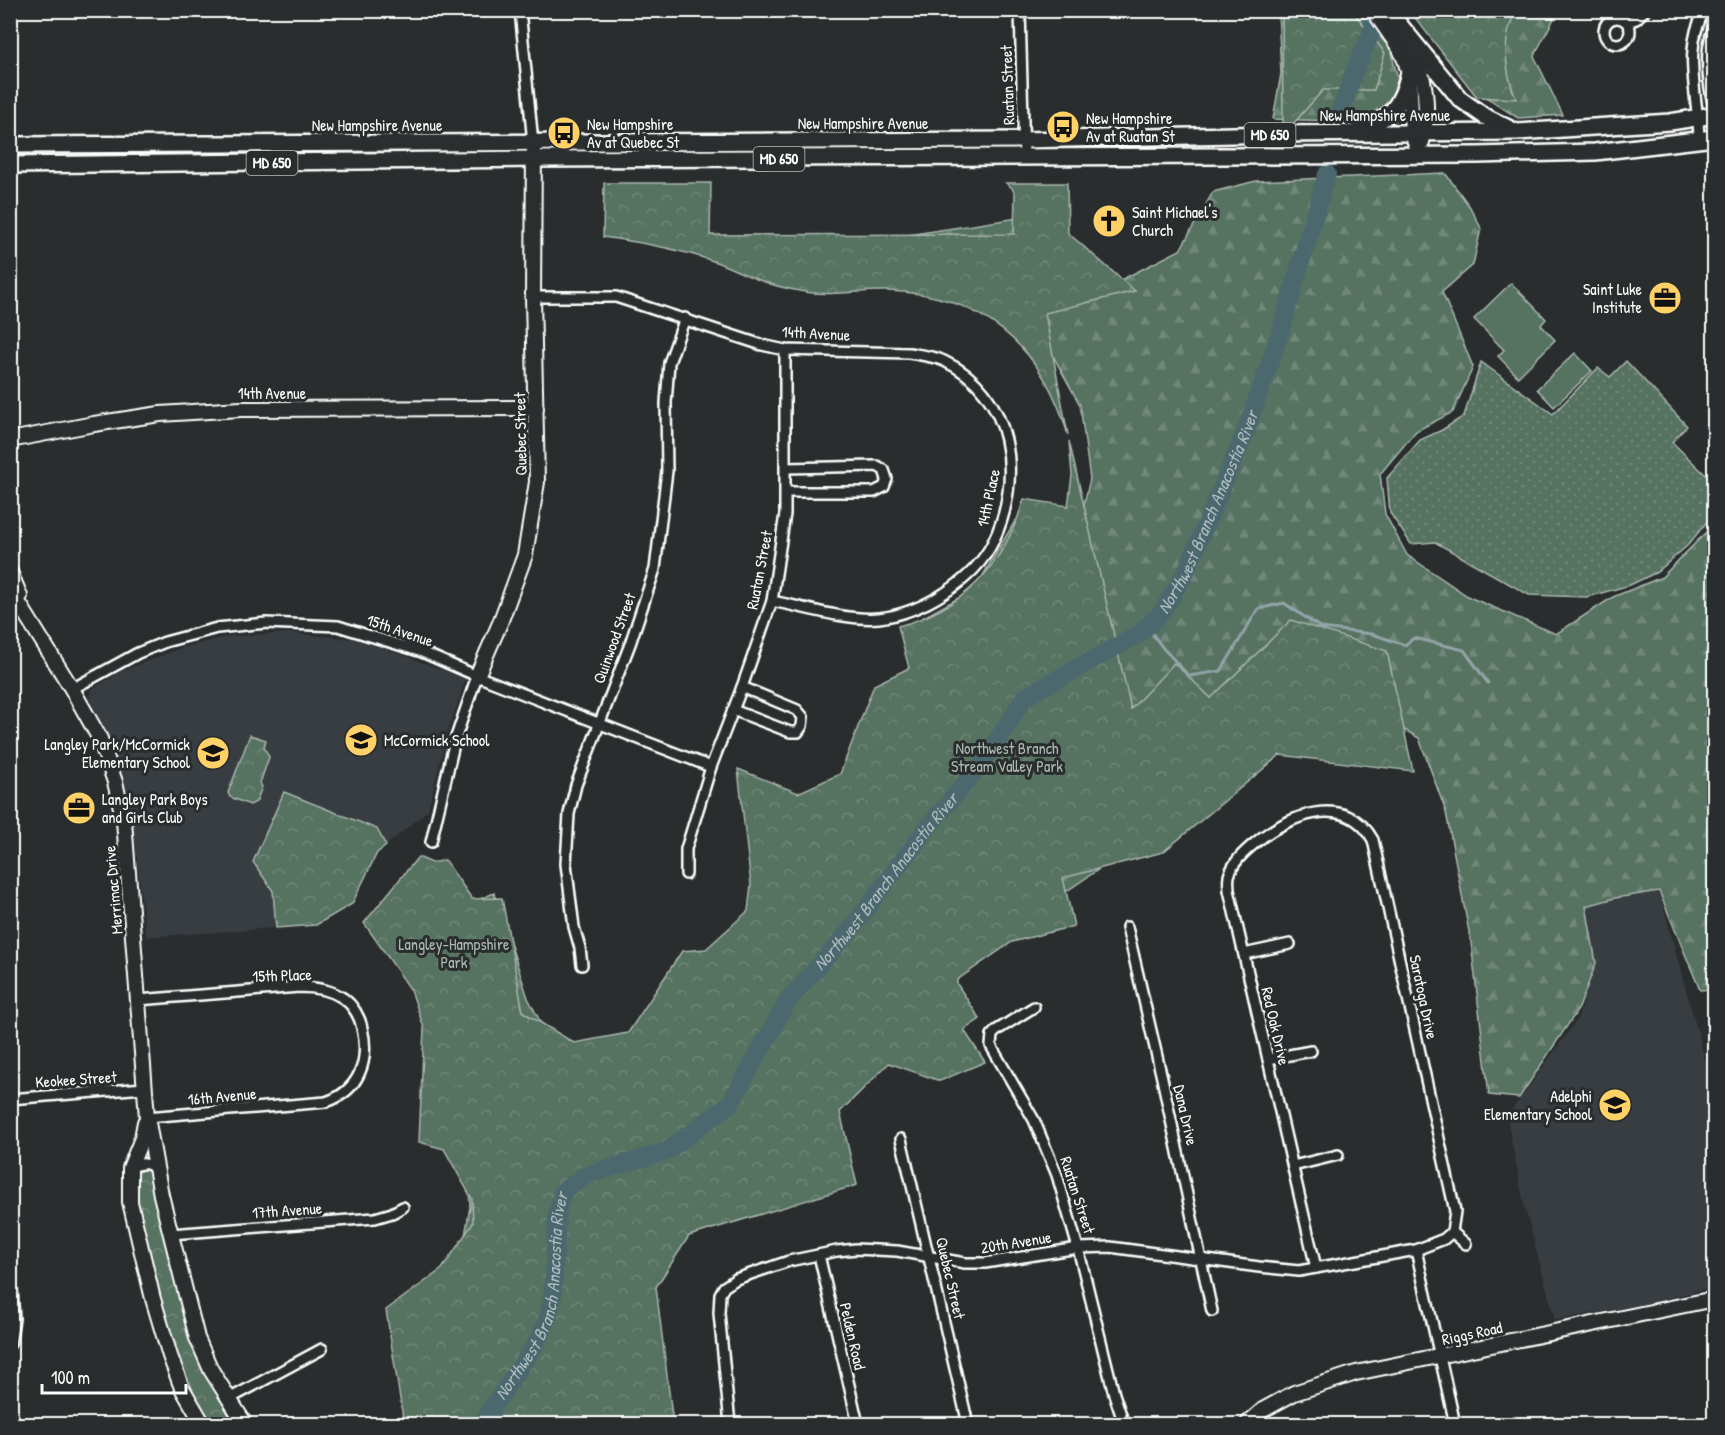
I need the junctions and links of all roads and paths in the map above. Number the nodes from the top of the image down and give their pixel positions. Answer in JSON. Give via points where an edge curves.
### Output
{"nodes":[{"id":1,"x":520,"y":10,"type":"edge"},
{"id":2,"x":1020,"y":10,"type":"edge"},
{"id":3,"x":1372,"y":10,"type":"edge"},
{"id":4,"x":1646,"y":10,"type":"edge"},
{"id":5,"x":1705,"y":10,"type":"edge"},
{"id":6,"x":1623,"y":17,"type":"edge"},
{"id":7,"x":1390,"y":20,"type":"edge"},
{"id":8,"x":1714,"y":26,"type":"edge"},
{"id":9,"x":1409,"y":73,"type":"junction"},
{"id":10,"x":1714,"y":109,"type":"edge"},
{"id":11,"x":1714,"y":115,"type":"edge"},
{"id":12,"x":1699,"y":117,"type":"junction"},
{"id":13,"x":1517,"y":132,"type":"junction"},
{"id":14,"x":1418,"y":133,"type":"junction"},
{"id":15,"x":1348,"y":134,"type":"junction"},
{"id":16,"x":1707,"y":139,"type":"edge"},
{"id":17,"x":1024,"y":140,"type":"junction"},
{"id":18,"x":534,"y":143,"type":"junction"},
{"id":19,"x":10,"y":145,"type":"edge"},
{"id":20,"x":1419,"y":155,"type":"junction"},
{"id":21,"x":1024,"y":158,"type":"junction"},
{"id":22,"x":534,"y":159,"type":"junction"},
{"id":23,"x":10,"y":165,"type":"edge"},
{"id":24,"x":533,"y":297,"type":"junction"},
{"id":25,"x":685,"y":318,"type":"junction"},
{"id":26,"x":785,"y":350,"type":"junction"},
{"id":27,"x":926,"y":356,"type":"joint"},
{"id":28,"x":536,"y":408,"type":"junction"},
{"id":29,"x":10,"y":440,"type":"edge"},
{"id":30,"x":786,"y":468,"type":"junction"},
{"id":31,"x":786,"y":492,"type":"junction"},
{"id":32,"x":10,"y":572,"type":"edge"},
{"id":33,"x":10,"y":588,"type":"edge"},
{"id":34,"x":772,"y":601,"type":"junction"},
{"id":35,"x":26,"y":612,"type":"junction"},
{"id":36,"x":477,"y":676,"type":"junction"},
{"id":37,"x":742,"y":687,"type":"junction"},
{"id":38,"x":72,"y":689,"type":"junction"},
{"id":39,"x":733,"y":710,"type":"junction"},
{"id":40,"x":599,"y":724,"type":"junction"},
{"id":41,"x":711,"y":767,"type":"junction"},
{"id":42,"x":1293,"y":819,"type":"joint"},
{"id":43,"x":431,"y":842,"type":"dead end"},
{"id":44,"x":686,"y":874,"type":"dead end"},
{"id":45,"x":1127,"y":927,"type":"dead end"},
{"id":46,"x":1290,"y":944,"type":"dead end"},
{"id":47,"x":1244,"y":954,"type":"junction"},
{"id":48,"x":582,"y":965,"type":"dead end"},
{"id":49,"x":138,"y":1000,"type":"junction"},
{"id":50,"x":1034,"y":1007,"type":"dead end"},
{"id":51,"x":1311,"y":1051,"type":"dead end"},
{"id":52,"x":1268,"y":1059,"type":"junction"},
{"id":53,"x":144,"y":1088,"type":"junction"},
{"id":54,"x":10,"y":1099,"type":"edge"},
{"id":55,"x":300,"y":1104,"type":"joint"},
{"id":56,"x":147,"y":1117,"type":"junction"},
{"id":57,"x":901,"y":1139,"type":"dead end"},
{"id":58,"x":1338,"y":1155,"type":"dead end"},
{"id":59,"x":1293,"y":1166,"type":"junction"},
{"id":60,"x":130,"y":1168,"type":"junction"},
{"id":61,"x":158,"y":1173,"type":"junction"},
{"id":62,"x":402,"y":1207,"type":"dead end"},
{"id":63,"x":1452,"y":1232,"type":"junction"},
{"id":64,"x":171,"y":1234,"type":"junction"},
{"id":65,"x":1466,"y":1244,"type":"dead end"},
{"id":66,"x":1078,"y":1248,"type":"junction"},
{"id":67,"x":1416,"y":1250,"type":"junction"},
{"id":68,"x":819,"y":1255,"type":"junction"},
{"id":69,"x":928,"y":1255,"type":"junction"},
{"id":70,"x":1200,"y":1259,"type":"junction"},
{"id":71,"x":10,"y":1261,"type":"edge"},
{"id":72,"x":1316,"y":1268,"type":"junction"},
{"id":73,"x":1714,"y":1299,"type":"edge"},
{"id":74,"x":1212,"y":1311,"type":"dead end"},
{"id":75,"x":10,"y":1344,"type":"edge"},
{"id":76,"x":322,"y":1349,"type":"dead end"},
{"id":77,"x":1440,"y":1356,"type":"junction"},
{"id":78,"x":229,"y":1399,"type":"junction"},
{"id":79,"x":203,"y":1425,"type":"edge"},
{"id":80,"x":245,"y":1425,"type":"edge"},
{"id":81,"x":730,"y":1425,"type":"edge"},
{"id":82,"x":858,"y":1425,"type":"edge"},
{"id":83,"x":968,"y":1425,"type":"edge"},
{"id":84,"x":1124,"y":1425,"type":"edge"},
{"id":85,"x":1246,"y":1425,"type":"edge"},
{"id":86,"x":1455,"y":1425,"type":"edge"}],
"edges":[{"from":1,"to":18,"type":"street","name":"Quebec Street"},
{"from":2,"to":17,"type":"street","name":"Ruatan Street"},
{"from":3,"to":7,"type":"street"},
{"from":4,"to":6,"type":"street","via":[[1636,19]]},
{"from":5,"to":12,"type":"street","via":[[1696,30],[1692,60]]},
{"from":7,"to":9,"type":"street"},
{"from":7,"to":13,"type":"main road","via":[[1460,99],[1486,118]]},
{"from":7,"to":14,"type":"street","via":[[1413,48],[1425,83],[1426,104]]},
{"from":8,"to":10,"type":"street","via":[[1707,62]]},
{"from":9,"to":14,"type":"street"},
{"from":9,"to":15,"type":"main road","via":[[1402,98],[1386,118]]},
{"from":11,"to":12,"type":"main road","name":"New Hampshire Avenue","number":"MD 650"},
{"from":12,"to":13,"type":"main road","name":"New Hampshire Avenue","number":"MD 650"},
{"from":12,"to":16,"type":"street"},
{"from":13,"to":14,"type":"main road","name":"New Hampshire Avenue","number":"MD 650"},
{"from":14,"to":15,"type":"main road","name":"New Hampshire Avenue","number":"MD 650"},
{"from":14,"to":20,"type":"street"},
{"from":15,"to":17,"type":"main road","name":"New Hampshire Avenue","number":"MD 650"},
{"from":16,"to":20,"type":"main road","number":"MD 650","via":[[1595,152]]},
{"from":17,"to":18,"type":"main road","name":"New Hampshire Avenue","number":"MD 650"},
{"from":17,"to":21,"type":"street","name":"Ruatan Street"},
{"from":18,"to":19,"type":"main road","name":"New Hampshire Avenue","number":"MD 650"},
{"from":18,"to":22,"type":"street","name":"Quebec Street"},
{"from":20,"to":21,"type":"main road","number":"MD 650"},
{"from":21,"to":22,"type":"main road","number":"MD 650"},
{"from":22,"to":23,"type":"main road","number":"MD 650"},
{"from":22,"to":24,"type":"street","name":"Quebec Street"},
{"from":24,"to":25,"type":"street","name":"14th Avenue","via":[[616,297]]},
{"from":24,"to":28,"type":"street","name":"Quebec Street"},
{"from":25,"to":26,"type":"street","name":"14th Avenue"},
{"from":25,"to":40,"type":"street","name":"Quinwood Street","via":[[669,363],[667,471],[655,569]]},
{"from":26,"to":27,"type":"street","name":"14th Avenue"},
{"from":26,"to":30,"type":"street","name":"Ruatan Street"},
{"from":27,"to":34,"type":"street","name":"14th Place","via":[[943,360],[975,383],[1003,429],[1010,456],[1010,482],[992,544],[951,589],[895,615],[861,618]]},
{"from":28,"to":29,"type":"street","name":"14th Avenue","via":[[231,409],[160,414]]},
{"from":28,"to":36,"type":"street","name":"Quebec Street","via":[[537,482],[525,555]]},
{"from":30,"to":31,"type":"street","name":"Ruatan Street"},
{"from":30,"to":31,"type":"street","via":[[877,466],[884,470],[887,479],[884,487],[874,492]]},
{"from":31,"to":34,"type":"street","name":"Ruatan Street"},
{"from":32,"to":35,"type":"street","name":"Merrimac Drive"},
{"from":33,"to":35,"type":"street","name":"Merrimac Drive"},
{"from":34,"to":37,"type":"street","name":"Ruatan Street"},
{"from":35,"to":38,"type":"street","name":"Merrimac Drive"},
{"from":36,"to":38,"type":"street","name":"15th Avenue","via":[[422,652],[338,626],[267,623],[217,628],[165,642]]},
{"from":36,"to":40,"type":"street","name":"15th Avenue"},
{"from":36,"to":43,"type":"street","name":"Quebec Street","via":[[455,740]]},
{"from":37,"to":39,"type":"street","name":"Ruatan Street"},
{"from":37,"to":39,"type":"street","via":[[797,710],[803,717],[802,726],[798,732],[790,732]]},
{"from":38,"to":49,"type":"street","name":"Merrimac Drive","via":[[100,739],[119,797]]},
{"from":39,"to":41,"type":"street","name":"Ruatan Street"},
{"from":40,"to":41,"type":"street","name":"15th Avenue"},
{"from":40,"to":48,"type":"street","name":"Quinwood Street","via":[[576,785],[568,829],[569,899]]},
{"from":41,"to":44,"type":"street","name":"Ruatan Street","via":[[686,849]]},
{"from":42,"to":47,"type":"street","name":"Red Oak Drive","via":[[1246,851],[1228,878]]},
{"from":42,"to":63,"type":"street","name":"Saratoga Drive","via":[[1314,813],[1340,814],[1361,825],[1373,840],[1455,1210]]},
{"from":45,"to":70,"type":"street","name":"Dana Drive"},
{"from":46,"to":47,"type":"street"},
{"from":47,"to":52,"type":"street","name":"Red Oak Drive"},
{"from":49,"to":53,"type":"street","name":"Merrimac Drive"},
{"from":49,"to":55,"type":"street","name":"15th Place","via":[[309,987],[342,998],[361,1023],[364,1065],[352,1085],[335,1099]]},
{"from":50,"to":66,"type":"street","name":"Ruatan Street","via":[[997,1030],[991,1046],[1045,1144]]},
{"from":51,"to":52,"type":"street"},
{"from":52,"to":59,"type":"street","name":"Red Oak Drive"},
{"from":53,"to":54,"type":"street","name":"Keokee Street"},
{"from":53,"to":56,"type":"street","name":"Merrimac Drive"},
{"from":55,"to":56,"type":"street","name":"16th Avenue"},
{"from":56,"to":60,"type":"street","name":"Merrimac Drive"},
{"from":56,"to":61,"type":"street","name":"Merrimac Drive"},
{"from":57,"to":69,"type":"street","name":"Quebec Street"},
{"from":58,"to":59,"type":"street"},
{"from":59,"to":72,"type":"street","name":"Red Oak Drive"},
{"from":60,"to":61,"type":"street","via":[[148,1164]]},
{"from":60,"to":79,"type":"street","name":"Merrimac Drive","via":[[130,1202],[157,1310],[176,1375]]},
{"from":61,"to":64,"type":"street","name":"Merrimac Drive"},
{"from":62,"to":64,"type":"street","name":"17th Avenue","via":[[375,1218]]},
{"from":63,"to":65,"type":"street"},
{"from":63,"to":67,"type":"street","name":"20th Avenue"},
{"from":64,"to":78,"type":"street","name":"Merrimac Drive","via":[[197,1338]]},
{"from":66,"to":69,"type":"street","name":"20th Avenue","via":[[985,1263]]},
{"from":66,"to":70,"type":"street","name":"20th Avenue","via":[[1110,1247]]},
{"from":66,"to":84,"type":"street","name":"Ruatan Street"},
{"from":67,"to":72,"type":"street","name":"20th Avenue"},
{"from":67,"to":77,"type":"street"},
{"from":68,"to":69,"type":"street","name":"20th Avenue","via":[[856,1249]]},
{"from":68,"to":81,"type":"street","name":"20th Avenue","via":[[747,1274],[724,1287],[720,1294]]},
{"from":68,"to":82,"type":"street","name":"Pelden Road"},
{"from":69,"to":83,"type":"street","name":"Quebec Street"},
{"from":70,"to":72,"type":"street","name":"20th Avenue","via":[[1287,1270]]},
{"from":70,"to":74,"type":"street","name":"Dana Drive"},
{"from":71,"to":75,"type":"street","via":[[14,1319]]},
{"from":73,"to":77,"type":"street","name":"Riggs Road"},
{"from":76,"to":78,"type":"street"},
{"from":77,"to":85,"type":"street","name":"Riggs Road","via":[[1356,1373],[1311,1387],[1275,1403]]},
{"from":77,"to":86,"type":"street"},
{"from":78,"to":80,"type":"street","name":"Merrimac Drive"}]}
